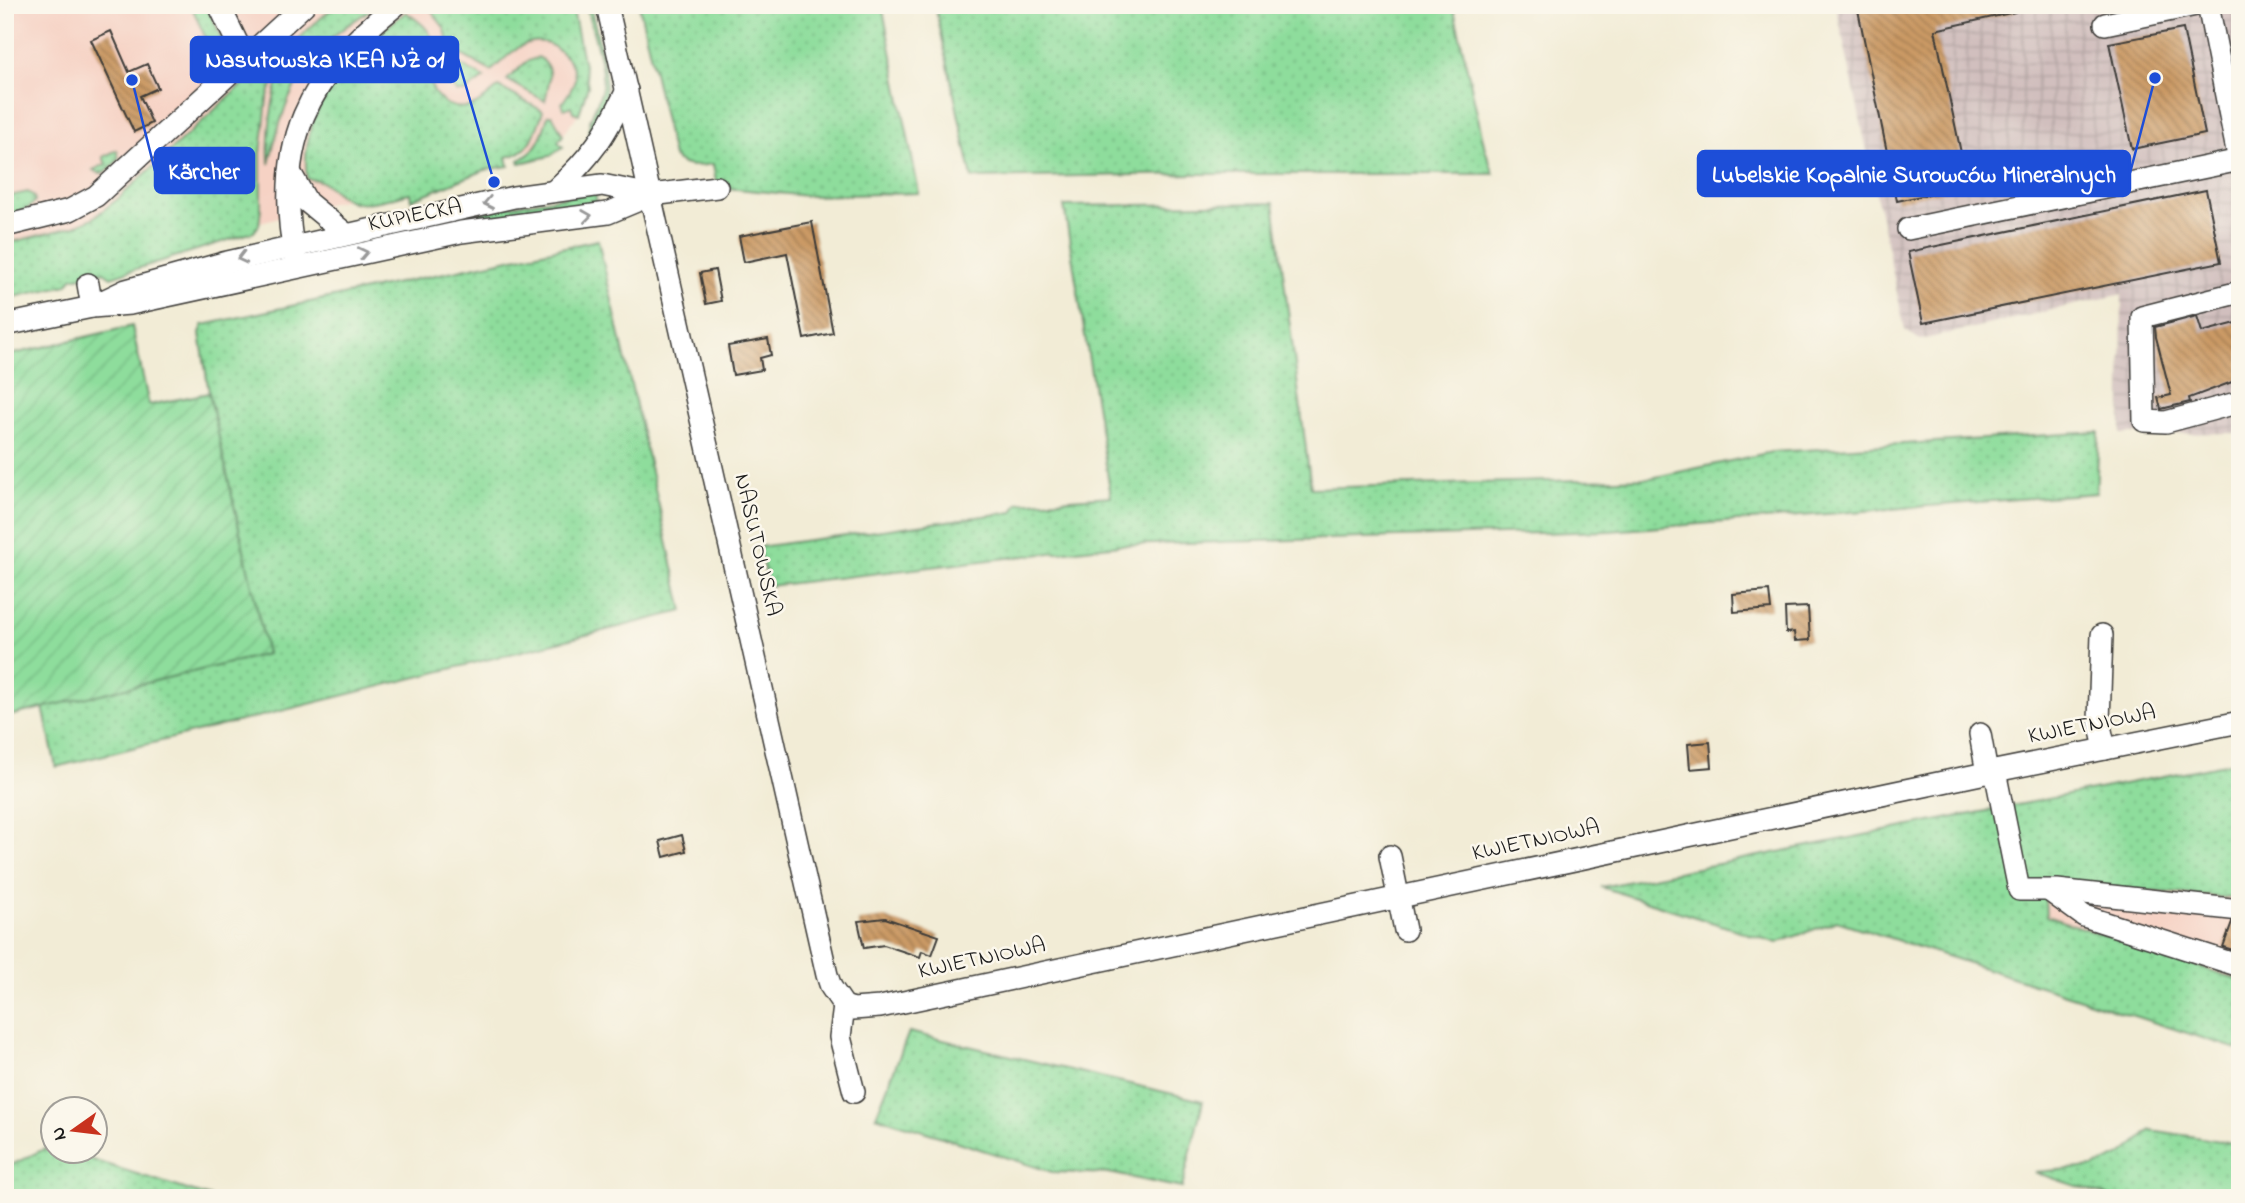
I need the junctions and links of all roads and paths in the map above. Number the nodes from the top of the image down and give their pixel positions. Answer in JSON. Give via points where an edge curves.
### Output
{"nodes":[{"id":1,"x":219,"y":5,"type":"edge"},
{"id":2,"x":304,"y":5,"type":"edge"},
{"id":3,"x":396,"y":5,"type":"edge"},
{"id":4,"x":607,"y":5,"type":"edge"},
{"id":5,"x":2196,"y":5,"type":"edge"},
{"id":6,"x":2208,"y":5,"type":"edge"},
{"id":7,"x":2105,"y":24,"type":"dead end"},
{"id":8,"x":245,"y":59,"type":"junction"},
{"id":9,"x":626,"y":90,"type":"junction"},
{"id":10,"x":2239,"y":162,"type":"edge"},
{"id":11,"x":289,"y":173,"type":"junction"},
{"id":12,"x":717,"y":187,"type":"dead end"},
{"id":13,"x":555,"y":190,"type":"junction"},
{"id":14,"x":651,"y":195,"type":"junction"},
{"id":15,"x":5,"y":226,"type":"edge"},
{"id":16,"x":1909,"y":229,"type":"dead end"},
{"id":17,"x":346,"y":234,"type":"junction"},
{"id":18,"x":292,"y":246,"type":"junction"},
{"id":19,"x":297,"y":268,"type":"junction"},
{"id":20,"x":88,"y":284,"type":"dead end"},
{"id":21,"x":2240,"y":292,"type":"edge"},
{"id":22,"x":92,"y":307,"type":"junction"},
{"id":23,"x":5,"y":326,"type":"edge"},
{"id":24,"x":2240,"y":402,"type":"edge"},
{"id":25,"x":2102,"y":635,"type":"dead end"},
{"id":26,"x":2240,"y":722,"type":"edge"},
{"id":27,"x":1980,"y":734,"type":"dead end"},
{"id":28,"x":2105,"y":749,"type":"junction"},
{"id":29,"x":1991,"y":772,"type":"junction"},
{"id":30,"x":1390,"y":856,"type":"dead end"},
{"id":31,"x":2050,"y":891,"type":"junction"},
{"id":32,"x":1399,"y":897,"type":"junction"},
{"id":33,"x":2240,"y":910,"type":"edge"},
{"id":34,"x":1405,"y":930,"type":"dead end"},
{"id":35,"x":2240,"y":966,"type":"edge"},
{"id":36,"x":844,"y":1006,"type":"junction"},
{"id":37,"x":853,"y":1092,"type":"dead end"}],
"edges":[{"from":1,"to":8,"type":"street"},
{"from":2,"to":8,"type":"street"},
{"from":3,"to":11,"type":"street","via":[[358,37],[319,86],[300,128]]},
{"from":4,"to":9,"type":"street","name":"NASUTOWSKA"},
{"from":5,"to":7,"type":"street"},
{"from":6,"to":10,"type":"street"},
{"from":8,"to":15,"type":"street","via":[[96,196],[70,210]]},
{"from":9,"to":13,"type":"street","via":[[592,154]]},
{"from":9,"to":14,"type":"street","name":"NASUTOWSKA"},
{"from":10,"to":16,"type":"street"},
{"from":11,"to":17,"type":"street","via":[[307,202]]},
{"from":11,"to":18,"type":"street"},
{"from":12,"to":14,"type":"street"},
{"from":13,"to":14,"type":"street","name":"KUPIECKA","via":[[610,185]]},
{"from":13,"to":17,"type":"street","name":"KUPIECKA","one_way":true},
{"from":19,"to":14,"type":"street","name":"KUPIECKA","one_way":true,"via":[[461,232],[608,213]]},
{"from":14,"to":36,"type":"street","name":"NASUTOWSKA","via":[[827,975]]},
{"from":17,"to":18,"type":"street","name":"KUPIECKA"},
{"from":18,"to":19,"type":"street"},
{"from":18,"to":22,"type":"street","name":"KUPIECKA","one_way":true,"via":[[126,290]]},
{"from":19,"to":22,"type":"street","name":"KUPIECKA","via":[[130,304]]},
{"from":20,"to":22,"type":"street"},
{"from":21,"to":24,"type":"street","via":[[2142,317],[2144,421],[2166,422]]},
{"from":22,"to":23,"type":"street","name":"KUPIECKA"},
{"from":25,"to":28,"type":"street","via":[[2099,721]]},
{"from":26,"to":28,"type":"street","name":"KWIETNIOWA"},
{"from":27,"to":29,"type":"street"},
{"from":28,"to":29,"type":"street","name":"KWIETNIOWA"},
{"from":29,"to":31,"type":"street","via":[[2019,890]]},
{"from":29,"to":32,"type":"street","name":"KWIETNIOWA"},
{"from":30,"to":32,"type":"street"},
{"from":31,"to":33,"type":"street"},
{"from":31,"to":35,"type":"street","via":[[2084,916]]},
{"from":32,"to":34,"type":"street"},
{"from":32,"to":36,"type":"street","name":"KWIETNIOWA","via":[[880,1007]]},
{"from":36,"to":37,"type":"street","via":[[840,1037]]}]}
